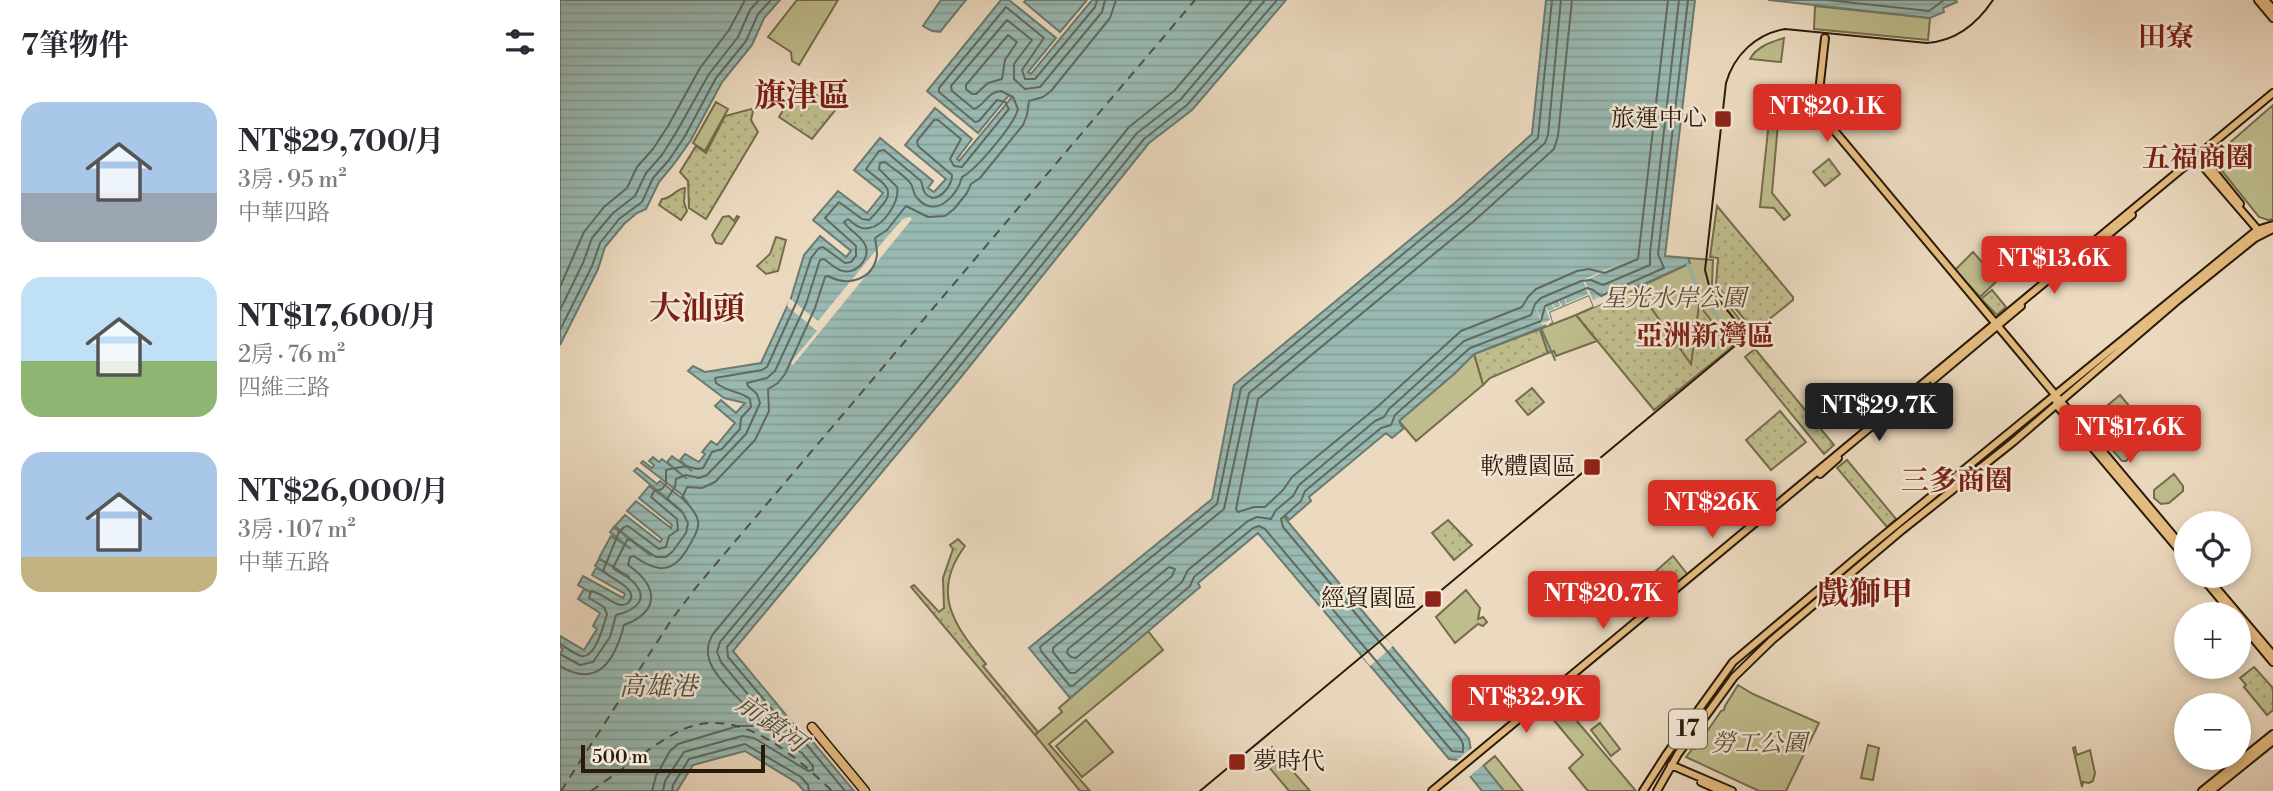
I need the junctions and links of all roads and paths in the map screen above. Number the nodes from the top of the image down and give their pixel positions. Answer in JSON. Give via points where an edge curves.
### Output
{"nodes":[{"id":1,"x":2258,"y":0,"type":"edge"},
{"id":2,"x":2273,"y":18,"type":"edge"},
{"id":3,"x":1825,"y":38,"type":"dead end"},
{"id":4,"x":2273,"y":95,"type":"edge"},
{"id":5,"x":2198,"y":158,"type":"junction"},
{"id":6,"x":2273,"y":227,"type":"edge"},
{"id":7,"x":2261,"y":231,"type":"junction"},
{"id":8,"x":1995,"y":325,"type":"junction"},
{"id":9,"x":2057,"y":400,"type":"junction"},
{"id":10,"x":2174,"y":537,"type":"edge"},
{"id":11,"x":2174,"y":543,"type":"edge"},
{"id":12,"x":2211,"y":588,"type":"edge"},
{"id":13,"x":2216,"y":588,"type":"edge"},
{"id":14,"x":2223,"y":602,"type":"edge"},
{"id":15,"x":2251,"y":636,"type":"edge"},
{"id":16,"x":2273,"y":655,"type":"edge"},
{"id":17,"x":2273,"y":662,"type":"edge"},
{"id":18,"x":1733,"y":670,"type":"junction"},
{"id":19,"x":2273,"y":734,"type":"edge"},
{"id":20,"x":821,"y":739,"type":"dead end"},
{"id":21,"x":2273,"y":741,"type":"edge"},
{"id":22,"x":1666,"y":764,"type":"junction"},
{"id":23,"x":1460,"y":770,"type":"junction"},
{"id":24,"x":2206,"y":790,"type":"edge"},
{"id":25,"x":864,"y":791,"type":"edge"},
{"id":26,"x":1432,"y":791,"type":"edge"},
{"id":27,"x":1437,"y":791,"type":"edge"},
{"id":28,"x":1645,"y":791,"type":"edge"},
{"id":29,"x":1655,"y":791,"type":"edge"},
{"id":30,"x":1721,"y":791,"type":"edge"},
{"id":31,"x":1732,"y":791,"type":"edge"}],
"edges":[{"from":1,"to":2,"type":"main road"},
{"from":3,"to":8,"type":"main road","via":[[1817,110]]},
{"from":4,"to":5,"type":"main road"},
{"from":5,"to":7,"type":"main road"},
{"from":5,"to":8,"type":"main road"},
{"from":6,"to":7,"type":"main road"},
{"from":7,"to":9,"type":"main road","number":"17"},
{"from":8,"to":9,"type":"main road"},
{"from":8,"to":23,"type":"main road"},
{"from":9,"to":10,"type":"main road"},
{"from":9,"to":11,"type":"main road"},
{"from":9,"to":18,"type":"main road","number":"17","via":[[2013,442]]},
{"from":9,"to":18,"type":"main road","number":"17","via":[[1902,520]]},
{"from":12,"to":14,"type":"main road"},
{"from":13,"to":16,"type":"main road"},
{"from":15,"to":17,"type":"main road"},
{"from":18,"to":22,"type":"main road","number":"17"},
{"from":19,"to":24,"type":"main road"},
{"from":20,"to":25,"type":"highway"},
{"from":21,"to":24,"type":"main road"},
{"from":22,"to":28,"type":"main road","number":"17"},
{"from":22,"to":29,"type":"main road","number":"17"},
{"from":22,"to":30,"type":"main road"},
{"from":22,"to":31,"type":"main road"},
{"from":23,"to":26,"type":"main road"},
{"from":23,"to":27,"type":"main road"}]}
